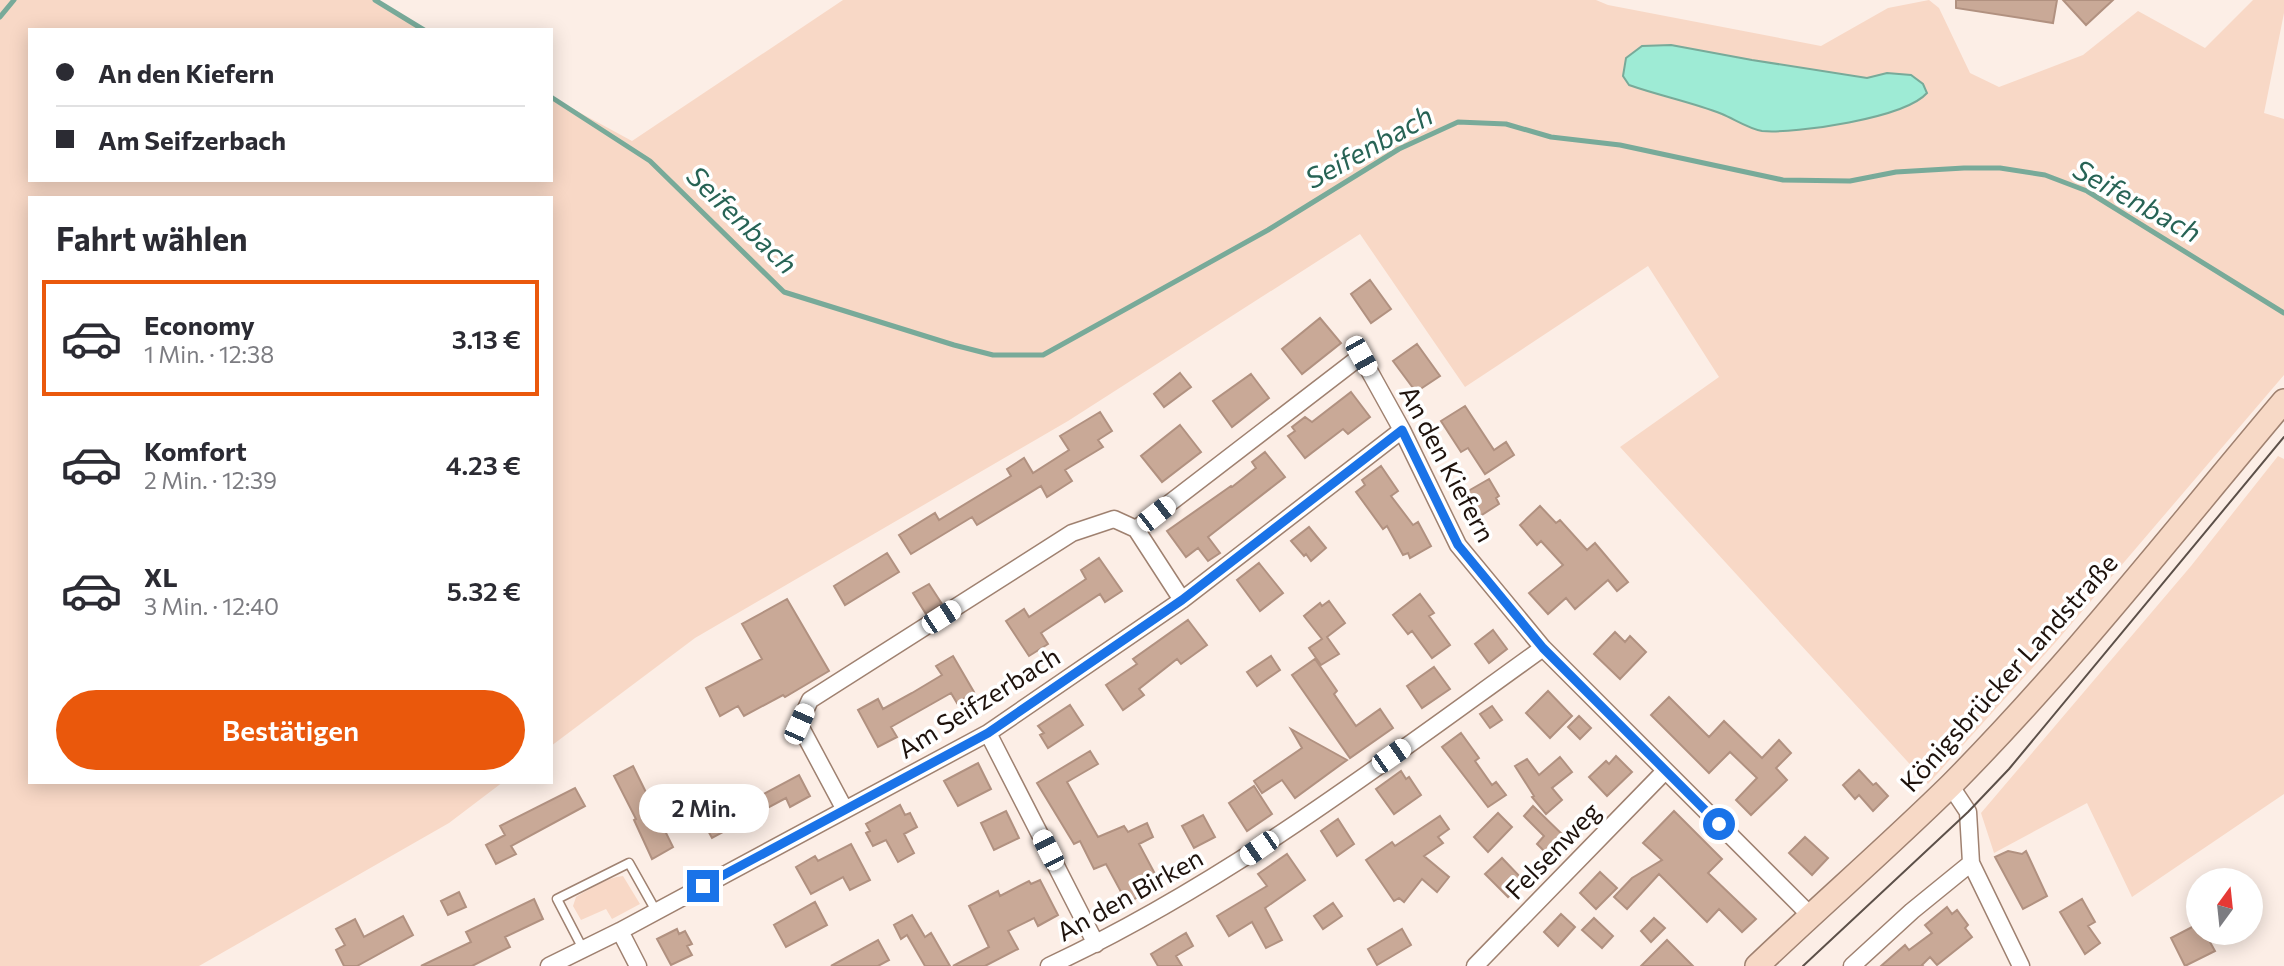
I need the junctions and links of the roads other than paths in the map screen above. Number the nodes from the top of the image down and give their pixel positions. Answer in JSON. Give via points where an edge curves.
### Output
{"nodes":[{"id":1,"x":2284,"y":401,"type":"edge"},
{"id":2,"x":1402,"y":430,"type":"junction"},
{"id":3,"x":1136,"y":529,"type":"junction"},
{"id":4,"x":1182,"y":600,"type":"junction"},
{"id":5,"x":1543,"y":648,"type":"junction"},
{"id":6,"x":988,"y":733,"type":"junction"},
{"id":7,"x":1665,"y":771,"type":"junction"},
{"id":8,"x":1950,"y":785,"type":"junction"},
{"id":9,"x":845,"y":810,"type":"junction"},
{"id":10,"x":1972,"y":863,"type":"junction"},
{"id":11,"x":656,"y":911,"type":"junction"},
{"id":12,"x":1811,"y":916,"type":"junction"},
{"id":13,"x":620,"y":931,"type":"junction"},
{"id":14,"x":1096,"y":944,"type":"junction"},
{"id":15,"x":583,"y":949,"type":"junction"},
{"id":16,"x":549,"y":966,"type":"edge"},
{"id":17,"x":638,"y":966,"type":"edge"},
{"id":18,"x":1049,"y":966,"type":"edge"},
{"id":19,"x":1475,"y":966,"type":"edge"},
{"id":20,"x":1757,"y":966,"type":"edge"},
{"id":21,"x":1852,"y":966,"type":"edge"},
{"id":22,"x":2021,"y":966,"type":"edge"}],
"edges":[{"from":1,"to":8,"type":"main road","name":"Königsbrücker Landstraße","via":[[2065,661]]},
{"from":2,"to":3,"type":"street","name":"An den Kiefern","via":[[1361,356]]},
{"from":2,"to":4,"type":"street","name":"Am Seifzerbach"},
{"from":2,"to":5,"type":"street","name":"An den Kiefern","via":[[1458,545]]},
{"from":3,"to":4,"type":"street"},
{"from":3,"to":9,"type":"street","via":[[1114,519],[1072,533],[810,700],[799,724]]},
{"from":4,"to":6,"type":"street","name":"Am Seifzerbach"},
{"from":5,"to":7,"type":"street","name":"An den Kiefern"},
{"from":5,"to":14,"type":"street","name":"An den Birken","via":[[1237,864]]},
{"from":6,"to":9,"type":"street","name":"Am Seifzerbach"},
{"from":6,"to":14,"type":"street"},
{"from":7,"to":12,"type":"street","name":"An den Kiefern"},
{"from":7,"to":19,"type":"street","name":"Felsenweg"},
{"from":8,"to":10,"type":"street","via":[[1968,812]]},
{"from":8,"to":12,"type":"main road","name":"Königsbrücker Landstraße"},
{"from":9,"to":11,"type":"street","name":"Am Seifzerbach"},
{"from":10,"to":21,"type":"street"},
{"from":10,"to":22,"type":"street"},
{"from":11,"to":13,"type":"street","name":"Am Seifzerbach"},
{"from":11,"to":15,"type":"lane","via":[[629,863],[557,899]]},
{"from":12,"to":20,"type":"main road","name":"Königsbrücker Landstraße"},
{"from":13,"to":15,"type":"street","name":"Am Seifzerbach"},
{"from":13,"to":17,"type":"street"},
{"from":14,"to":18,"type":"street","name":"An den Birken"},
{"from":15,"to":16,"type":"street","name":"Am Seifzerbach"}]}
